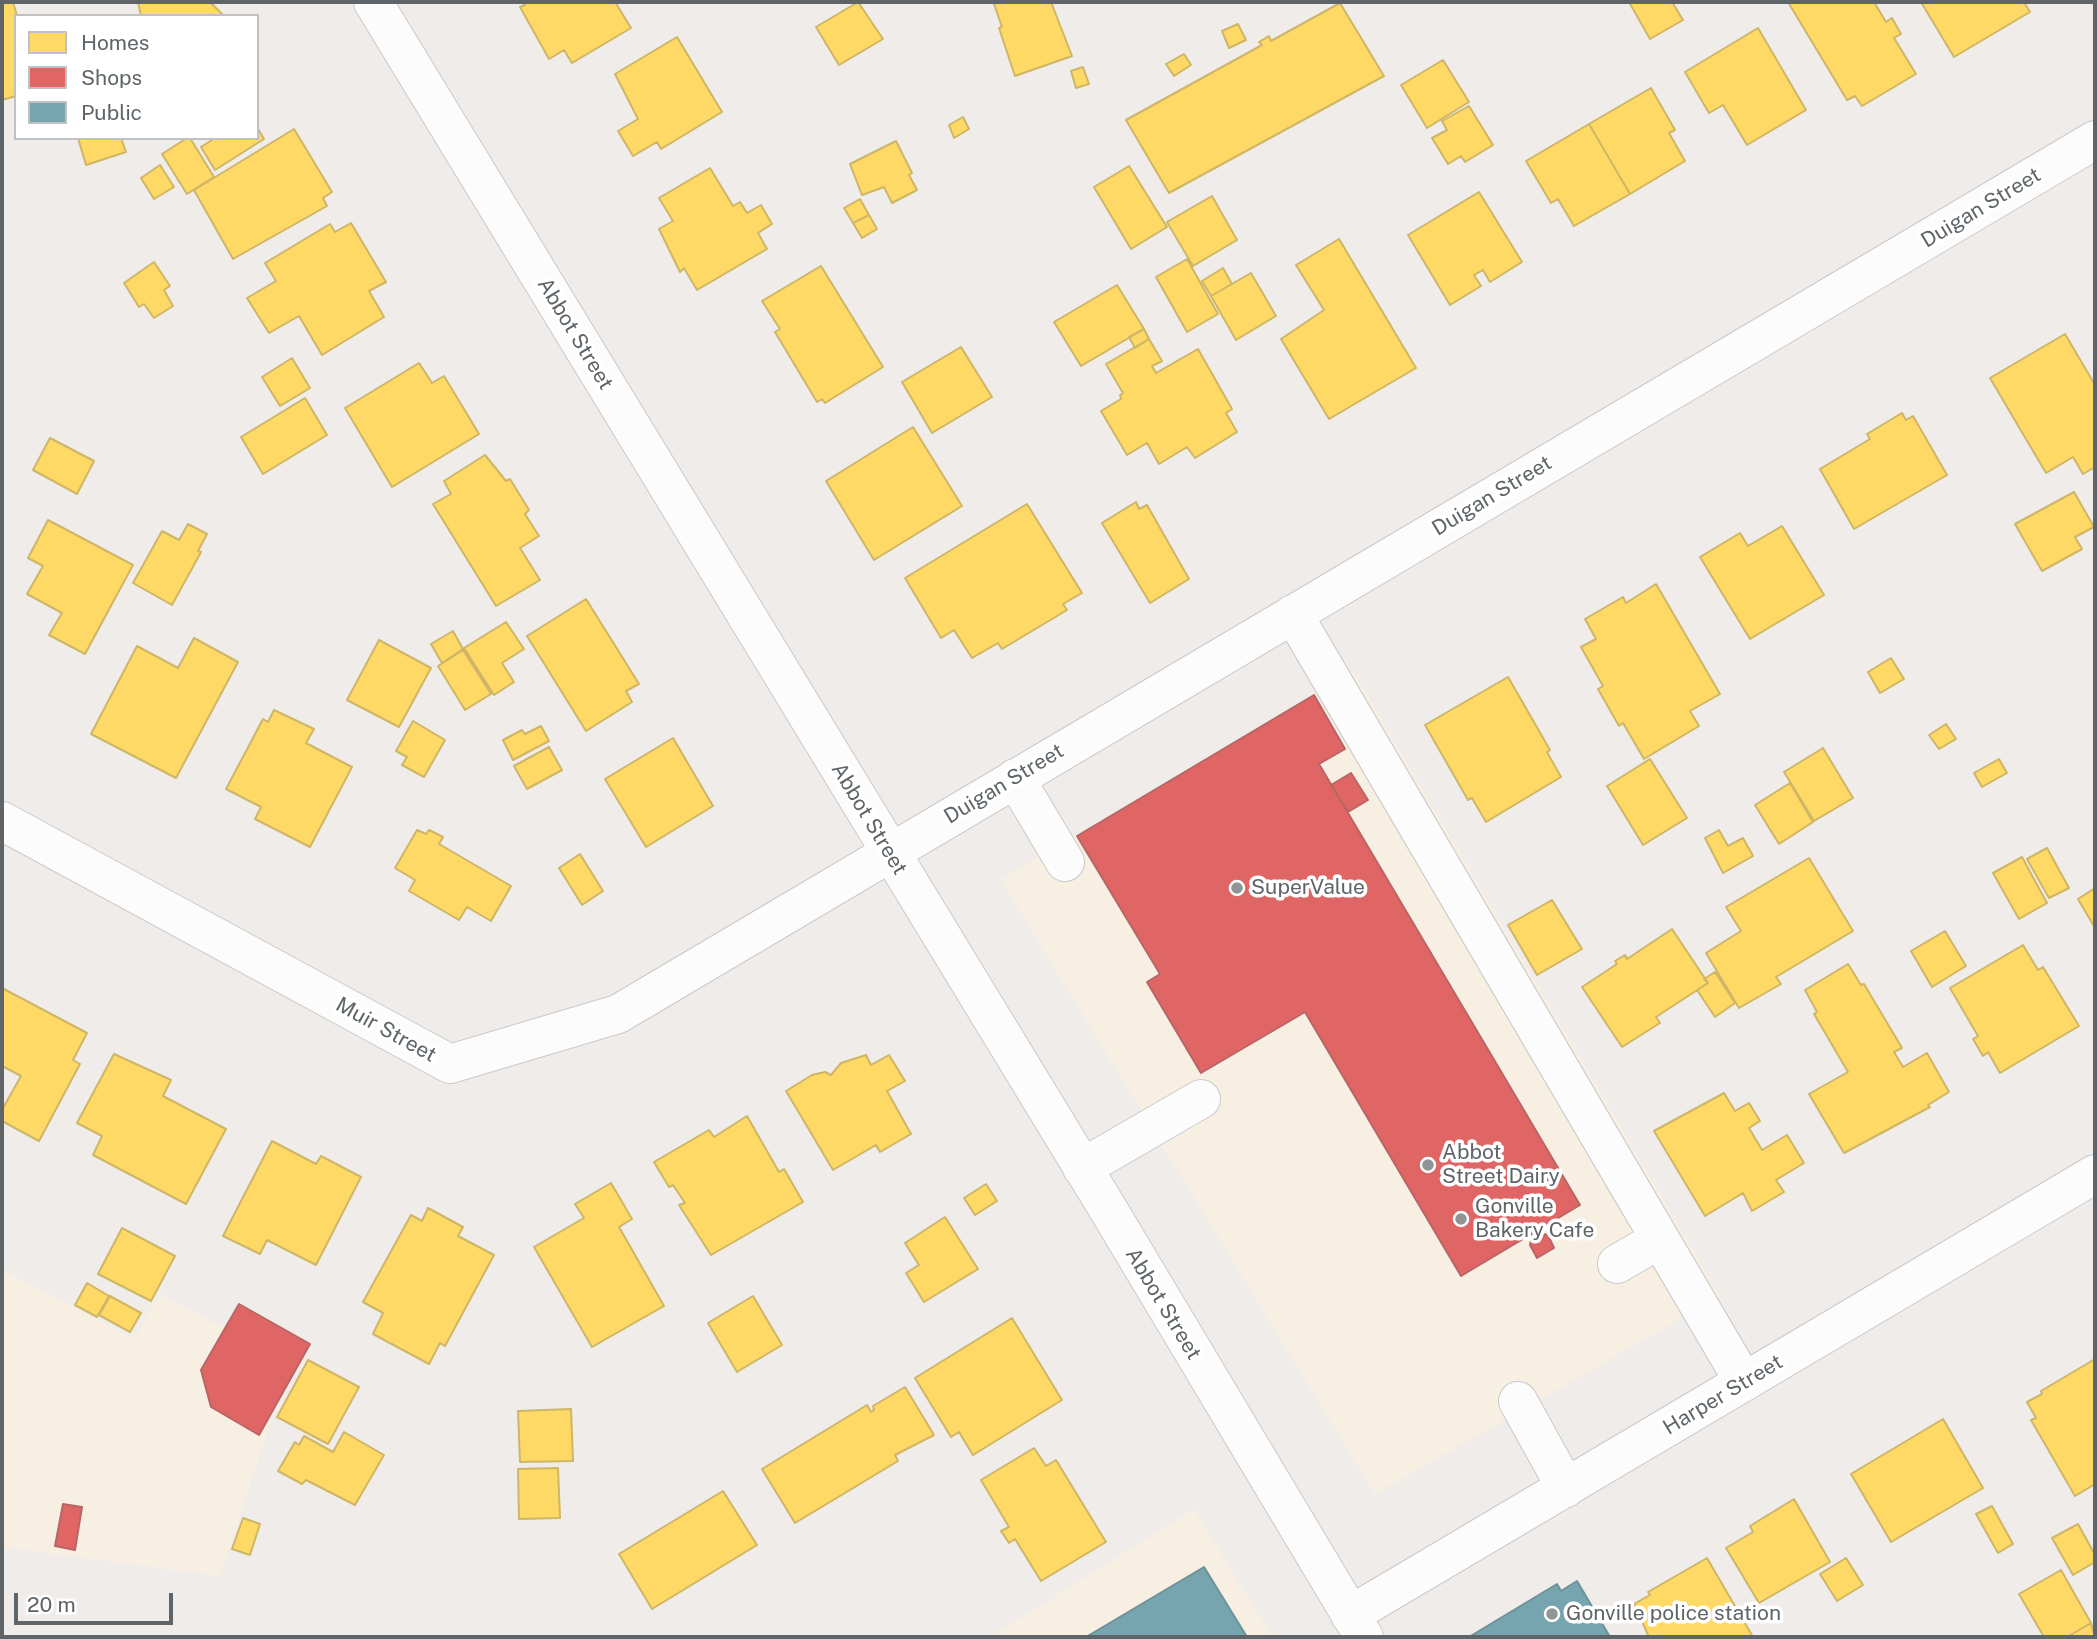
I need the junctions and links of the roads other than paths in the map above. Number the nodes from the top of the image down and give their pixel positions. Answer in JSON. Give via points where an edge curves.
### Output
{"nodes":[{"id":1,"x":373,"y":2,"type":"edge"},
{"id":2,"x":2095,"y":140,"type":"edge"},
{"id":3,"x":1293,"y":614,"type":"junction"},
{"id":4,"x":1015,"y":778,"type":"junction"},
{"id":5,"x":2,"y":821,"type":"edge"},
{"id":6,"x":890,"y":852,"type":"junction"},
{"id":7,"x":1065,"y":862,"type":"dead end"},
{"id":8,"x":1201,"y":1099,"type":"dead end"},
{"id":9,"x":1082,"y":1168,"type":"junction"},
{"id":10,"x":2095,"y":1174,"type":"edge"},
{"id":11,"x":1660,"y":1239,"type":"junction"},
{"id":12,"x":1617,"y":1264,"type":"dead end"},
{"id":13,"x":1744,"y":1382,"type":"junction"},
{"id":14,"x":1518,"y":1401,"type":"dead end"},
{"id":15,"x":1566,"y":1488,"type":"junction"},
{"id":16,"x":1357,"y":1626,"type":"edge"}],
"edges":[{"from":1,"to":6,"type":"street","name":"Abbot Street"},
{"from":2,"to":3,"type":"street","name":"Duigan Street"},
{"from":3,"to":4,"type":"street","name":"Duigan Street"},
{"from":3,"to":11,"type":"street"},
{"from":4,"to":6,"type":"street","name":"Duigan Street"},
{"from":4,"to":7,"type":"street"},
{"from":5,"to":6,"type":"street","name":"Muir Street","via":[[450,1064],[618,1014]]},
{"from":6,"to":9,"type":"street","name":"Abbot Street"},
{"from":8,"to":9,"type":"street"},
{"from":9,"to":16,"type":"street","name":"Abbot Street"},
{"from":10,"to":13,"type":"street","name":"Harper Street"},
{"from":11,"to":12,"type":"street"},
{"from":11,"to":13,"type":"street"},
{"from":13,"to":15,"type":"street","name":"Harper Street"},
{"from":14,"to":15,"type":"street"},
{"from":15,"to":16,"type":"street","name":"Harper Street"}]}
